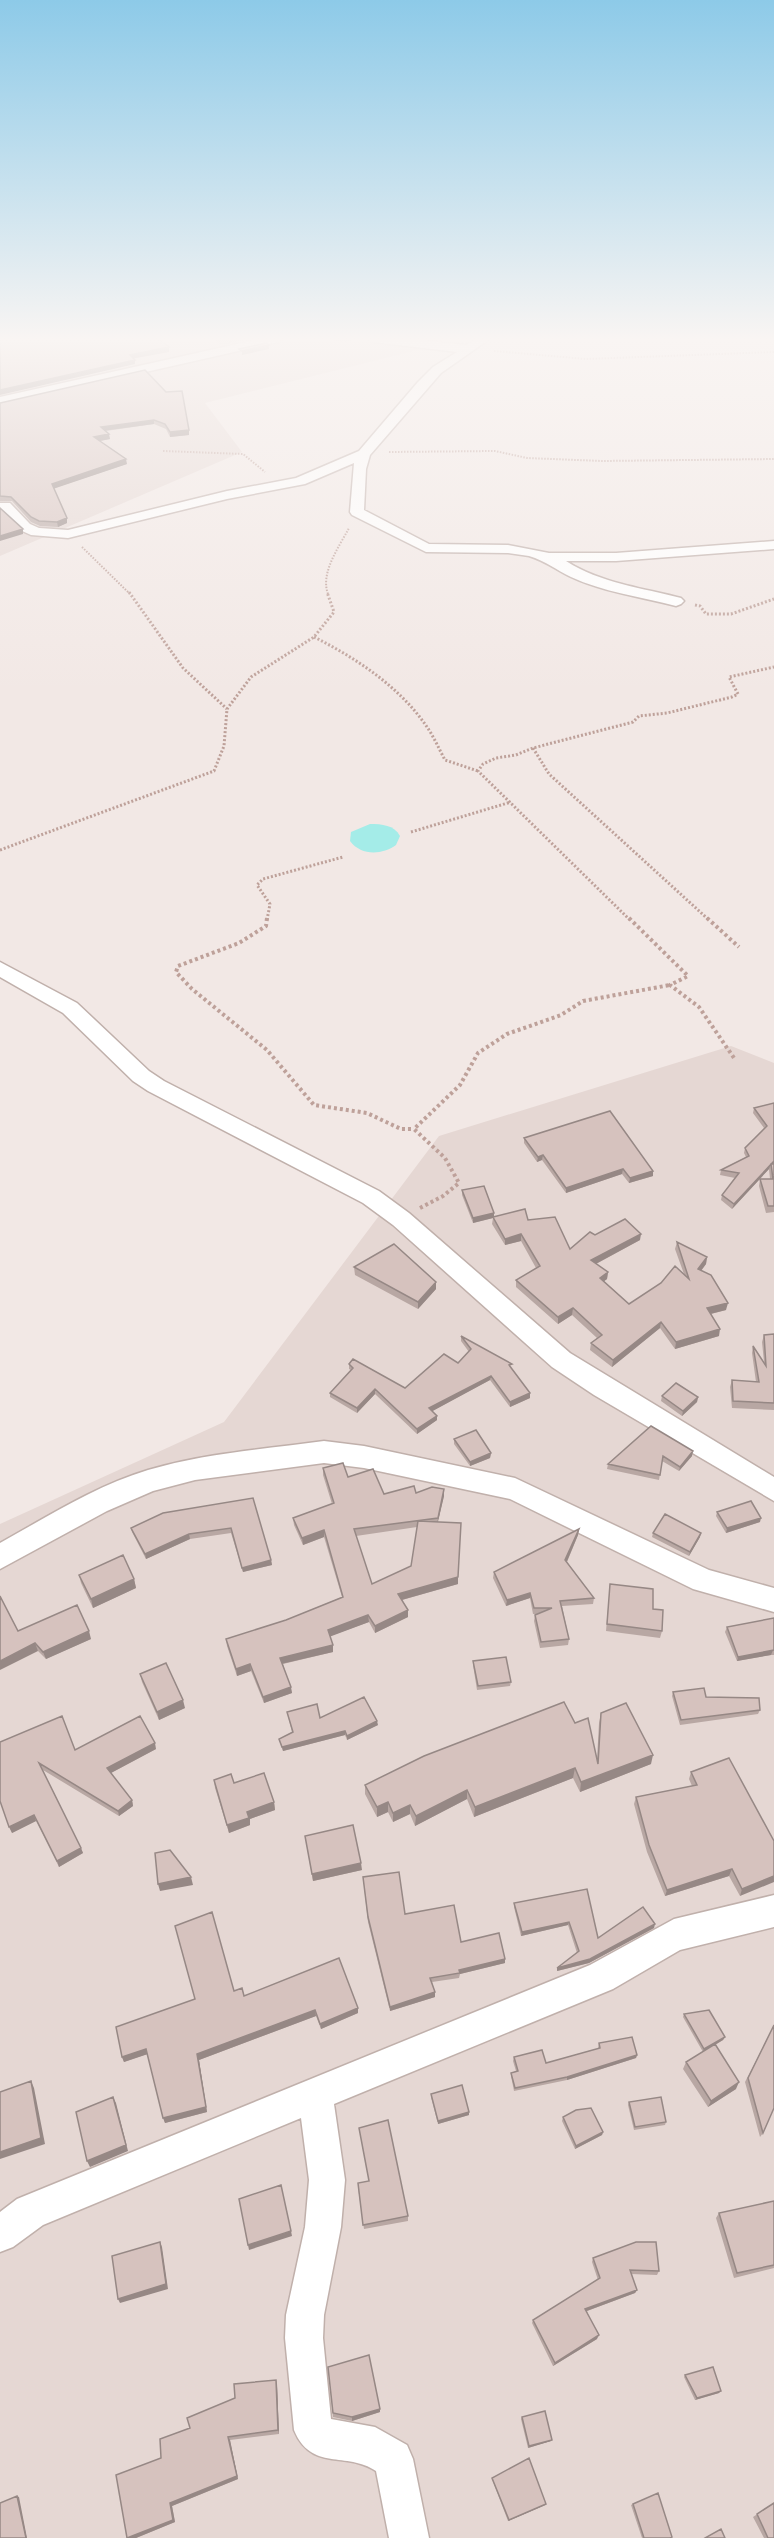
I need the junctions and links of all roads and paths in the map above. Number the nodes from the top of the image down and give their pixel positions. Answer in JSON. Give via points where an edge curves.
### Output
{"nodes":[{"id":1,"x":246,"y":456,"type":"edge"},
{"id":2,"x":359,"y":456,"type":"edge"},
{"id":3,"x":363,"y":456,"type":"edge"},
{"id":4,"x":519,"y":456,"type":"edge"},
{"id":5,"x":774,"y":459,"type":"edge"},
{"id":6,"x":282,"y":485,"type":"junction"},
{"id":7,"x":5,"y":506,"type":"edge"},
{"id":8,"x":357,"y":512,"type":"junction"},
{"id":9,"x":68,"y":534,"type":"junction"},
{"id":10,"x":774,"y":545,"type":"edge"},
{"id":11,"x":549,"y":557,"type":"junction"},
{"id":12,"x":774,"y":600,"type":"edge"},
{"id":13,"x":676,"y":601,"type":"joint"},
{"id":14,"x":314,"y":637,"type":"junction"},
{"id":15,"x":774,"y":667,"type":"edge"},
{"id":16,"x":227,"y":709,"type":"junction"},
{"id":17,"x":533,"y":748,"type":"junction"},
{"id":18,"x":478,"y":771,"type":"junction"},
{"id":19,"x":511,"y":802,"type":"junction"},
{"id":20,"x":411,"y":832,"type":"dead end"},
{"id":21,"x":0,"y":850,"type":"edge"},
{"id":22,"x":343,"y":857,"type":"dead end"},
{"id":23,"x":739,"y":947,"type":"dead end"},
{"id":24,"x":0,"y":968,"type":"edge"},
{"id":25,"x":670,"y":985,"type":"junction"},
{"id":26,"x":734,"y":1058,"type":"dead end"},
{"id":27,"x":414,"y":1129,"type":"junction"},
{"id":28,"x":401,"y":1219,"type":"junction"},
{"id":29,"x":774,"y":1490,"type":"edge"},
{"id":30,"x":0,"y":1557,"type":"edge"},
{"id":31,"x":774,"y":1600,"type":"edge"},
{"id":32,"x":774,"y":1911,"type":"edge"},
{"id":33,"x":315,"y":2096,"type":"junction"},
{"id":34,"x":0,"y":2235,"type":"edge"},
{"id":35,"x":409,"y":2538,"type":"edge"}],
"edges":[{"from":1,"to":6,"type":"path"},
{"from":2,"to":6,"type":"street","via":[[315,476]]},
{"from":3,"to":8,"type":"street"},
{"from":4,"to":5,"type":"path","via":[[602,461]]},
{"from":6,"to":9,"type":"street"},
{"from":7,"to":9,"type":"street","via":[[25,527],[36,532]]},
{"from":8,"to":11,"type":"street","via":[[426,548],[508,549]]},
{"from":8,"to":14,"type":"path","via":[[324,584],[334,612]]},
{"from":9,"to":16,"type":"path","via":[[125,587],[183,668]]},
{"from":10,"to":11,"type":"street","via":[[616,557]]},
{"from":11,"to":13,"type":"street","via":[[576,574],[599,582]]},
{"from":12,"to":13,"type":"path","via":[[731,614],[706,614],[700,606]]},
{"from":14,"to":16,"type":"path","via":[[251,677]]},
{"from":14,"to":18,"type":"path","via":[[352,656],[396,692],[427,726],[445,760]]},
{"from":15,"to":17,"type":"path","via":[[729,677],[738,694],[732,697],[639,716],[633,722]]},
{"from":16,"to":21,"type":"path","via":[[224,746],[214,771]]},
{"from":17,"to":18,"type":"path","via":[[516,756],[496,758]]},
{"from":17,"to":23,"type":"path","via":[[549,774]]},
{"from":18,"to":19,"type":"path"},
{"from":19,"to":20,"type":"path"},
{"from":19,"to":25,"type":"path","via":[[688,976]]},
{"from":22,"to":27,"type":"path","via":[[262,879],[257,885],[270,904],[266,926],[239,943],[178,966],[176,972],[267,1050],[315,1105],[367,1113],[400,1130]]},
{"from":24,"to":28,"type":"street","via":[[70,1008],[156,1086],[370,1197]]},
{"from":25,"to":26,"type":"path","via":[[699,1007]]},
{"from":25,"to":27,"type":"path","via":[[583,1001],[561,1015],[507,1034],[478,1053],[462,1083]]},
{"from":27,"to":28,"type":"path","via":[[445,1158],[459,1183]]},
{"from":28,"to":29,"type":"street","via":[[561,1360]]},
{"from":30,"to":31,"type":"street","via":[[97,1503],[148,1481],[195,1469],[324,1452],[514,1489],[703,1580]]},
{"from":32,"to":33,"type":"street","via":[[674,1935],[601,1977]]},
{"from":33,"to":34,"type":"street","via":[[30,2212]]},
{"from":33,"to":35,"type":"street","via":[[327,2180],[323,2227],[305,2315],[313,2430],[327,2440],[375,2447],[393,2459]]}]}
